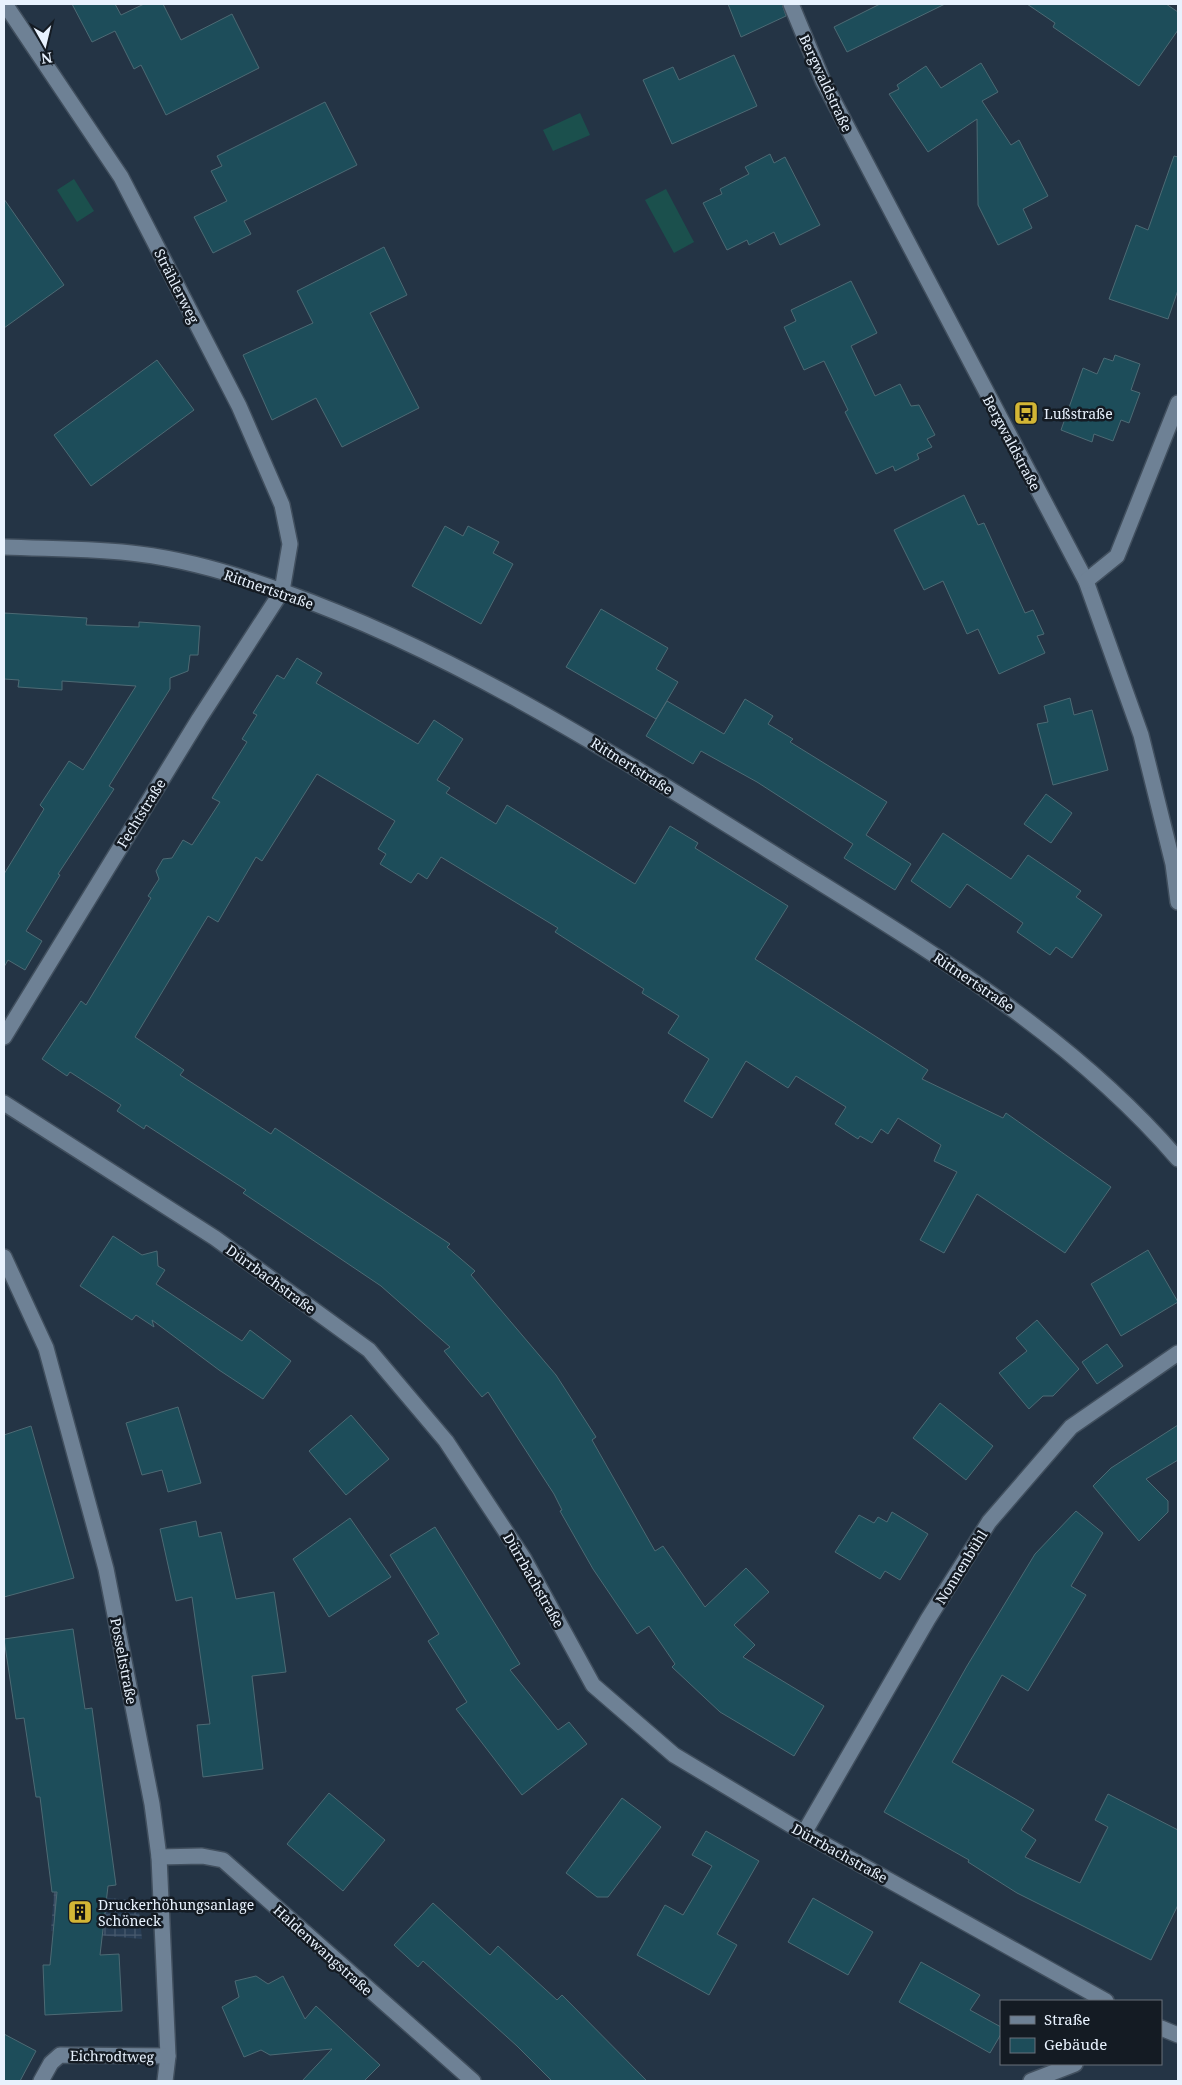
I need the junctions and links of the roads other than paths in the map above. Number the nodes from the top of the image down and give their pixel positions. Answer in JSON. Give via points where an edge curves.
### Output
{"nodes":[{"id":1,"x":5,"y":4,"type":"edge"},
{"id":2,"x":791,"y":4,"type":"edge"},
{"id":3,"x":1178,"y":403,"type":"edge"},
{"id":4,"x":4,"y":547,"type":"edge"},
{"id":5,"x":1086,"y":581,"type":"junction"},
{"id":6,"x":282,"y":591,"type":"junction"},
{"id":7,"x":1178,"y":902,"type":"edge"},
{"id":8,"x":4,"y":1037,"type":"edge"},
{"id":9,"x":4,"y":1103,"type":"edge"},
{"id":10,"x":1178,"y":1159,"type":"edge"},
{"id":11,"x":4,"y":1257,"type":"edge"},
{"id":12,"x":1178,"y":1353,"type":"edge"},
{"id":13,"x":804,"y":1833,"type":"junction"},
{"id":14,"x":159,"y":1857,"type":"junction"},
{"id":15,"x":1104,"y":2000,"type":"edge"},
{"id":16,"x":1162,"y":2028,"type":"edge"},
{"id":17,"x":1178,"y":2035,"type":"edge"},
{"id":18,"x":168,"y":2056,"type":"junction"},
{"id":19,"x":1072,"y":2065,"type":"edge"},
{"id":20,"x":41,"y":2081,"type":"edge"},
{"id":21,"x":165,"y":2081,"type":"edge"},
{"id":22,"x":473,"y":2081,"type":"edge"},
{"id":23,"x":1031,"y":2081,"type":"edge"}],
"edges":[{"from":1,"to":6,"type":"street","name":"Strählerweg","via":[[121,177],[239,406],[282,505],[290,544]]},
{"from":2,"to":5,"type":"street","name":"Bergwaldstraße","via":[[823,81]]},
{"from":3,"to":5,"type":"street","via":[[1117,556]]},
{"from":4,"to":6,"type":"street","name":"Rittnertstraße","via":[[145,554]]},
{"from":5,"to":7,"type":"street","name":"Bergwaldstraße","via":[[1141,735],[1173,864]]},
{"from":6,"to":8,"type":"street","name":"Fechtstraße","via":[[199,719]]},
{"from":6,"to":10,"type":"street","name":"Rittnertstraße","via":[[355,620],[518,698],[605,748],[898,932],[1006,1002],[1054,1040],[1115,1092]]},
{"from":9,"to":13,"type":"street","name":"Dürrbachstraße","via":[[215,1238],[370,1350],[446,1441],[524,1559],[593,1684],[674,1755]]},
{"from":11,"to":14,"type":"street","name":"Posseltstraße","via":[[46,1348],[106,1569],[152,1804]]},
{"from":12,"to":13,"type":"street","name":"Nonnenbühl","via":[[1071,1427],[989,1522],[928,1619]]},
{"from":13,"to":15,"type":"street","name":"Dürrbachstraße"},
{"from":14,"to":18,"type":"street","name":"Posseltstraße"},
{"from":14,"to":22,"type":"street","name":"Haldenwangstraße","via":[[202,1856],[223,1860]]},
{"from":16,"to":17,"type":"street"},
{"from":18,"to":20,"type":"street","name":"Eichrodtweg","via":[[60,2056],[51,2063]]},
{"from":18,"to":21,"type":"street","name":"Posseltstraße"},
{"from":19,"to":23,"type":"street"}]}
